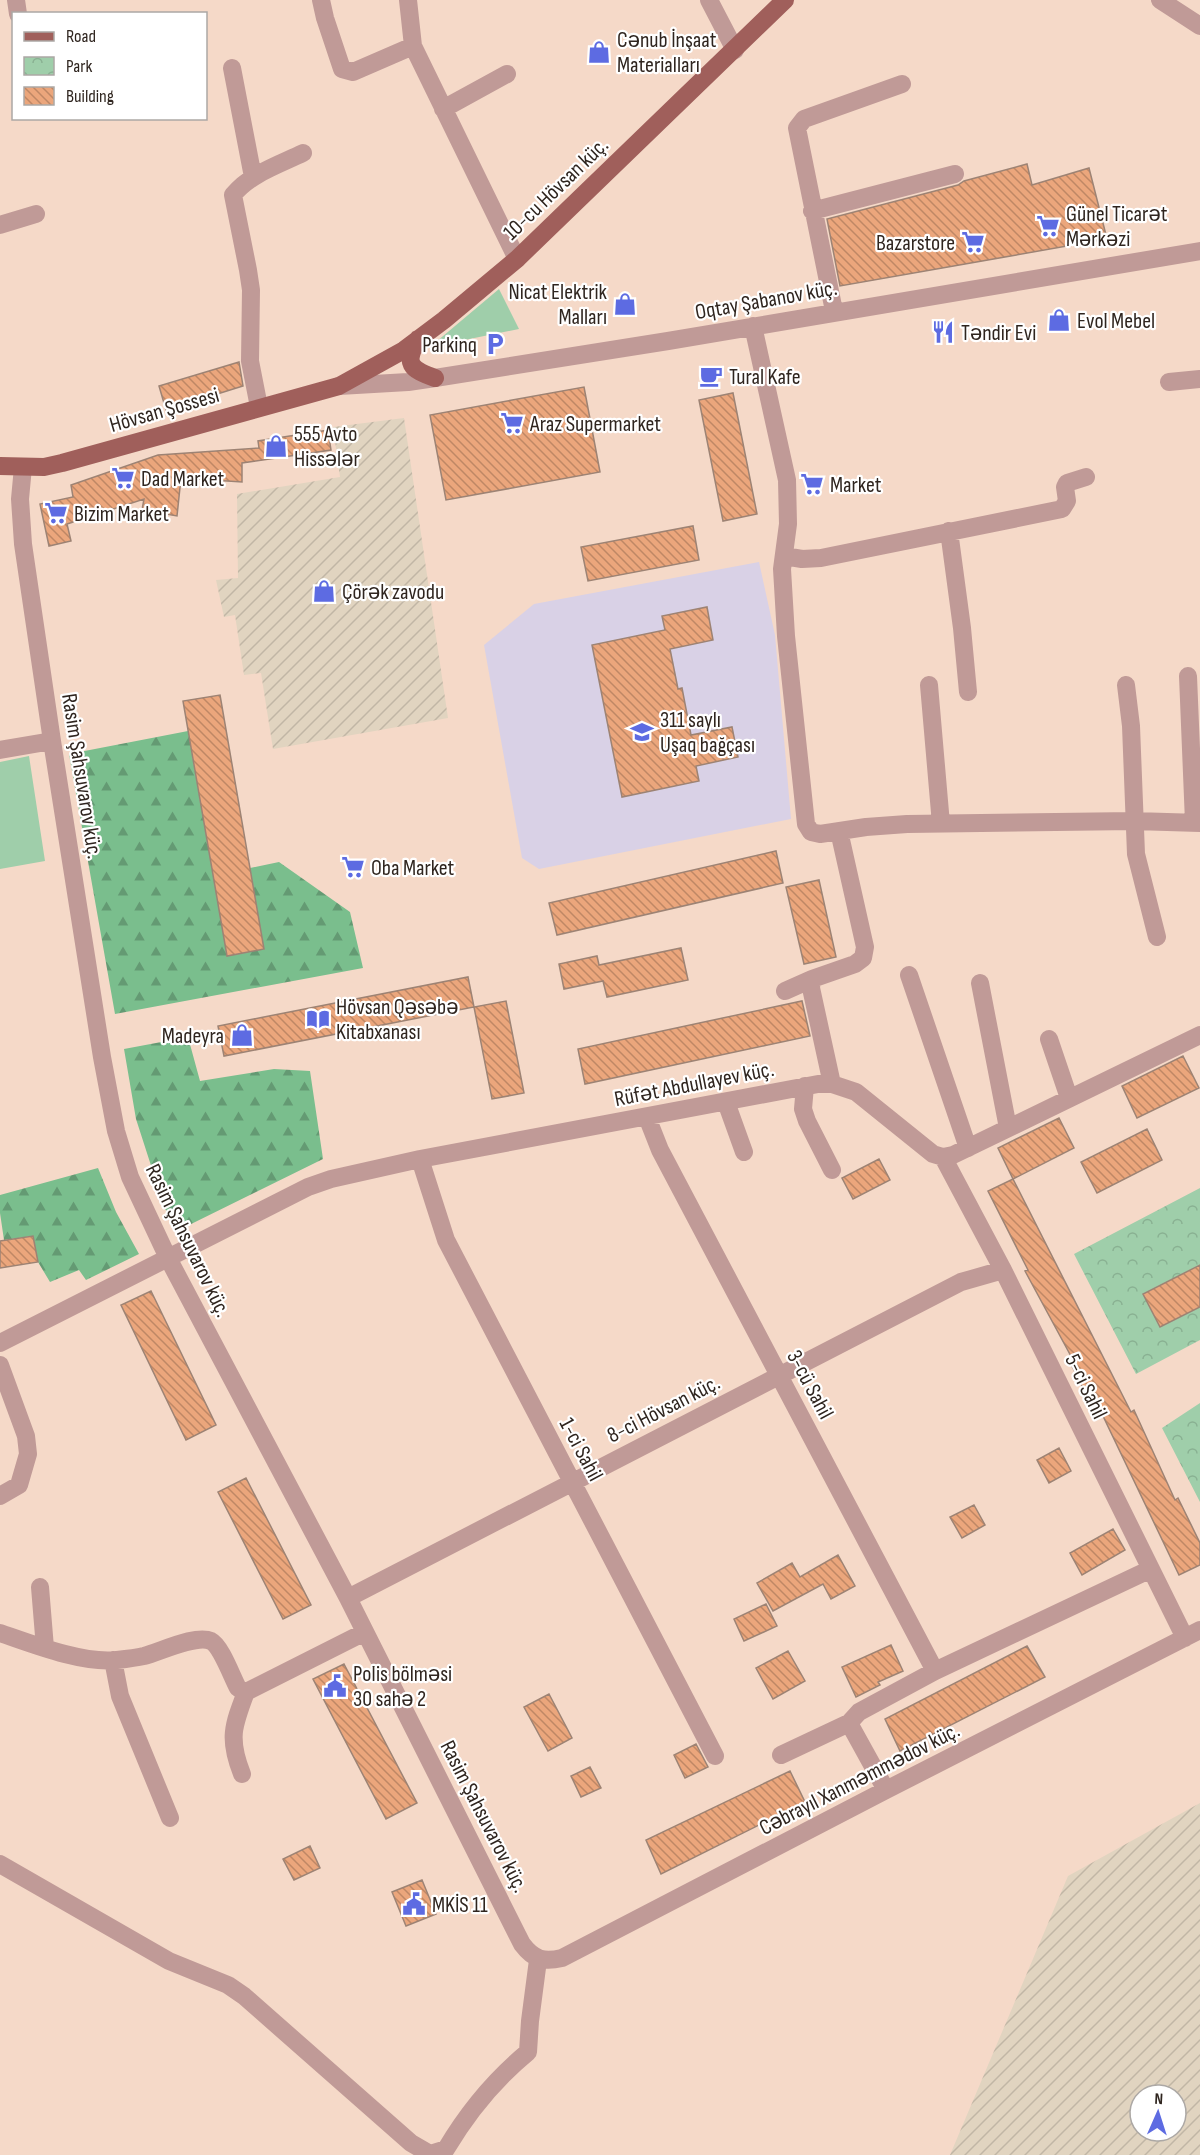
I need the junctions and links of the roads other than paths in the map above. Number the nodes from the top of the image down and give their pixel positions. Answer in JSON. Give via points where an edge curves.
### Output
{"nodes":[{"id":1,"x":321,"y":0,"type":"edge"},
{"id":2,"x":408,"y":0,"type":"edge"},
{"id":3,"x":709,"y":0,"type":"edge"},
{"id":4,"x":785,"y":0,"type":"edge"},
{"id":5,"x":1160,"y":0,"type":"edge"},
{"id":6,"x":1200,"y":26,"type":"edge"},
{"id":7,"x":413,"y":46,"type":"junction"},
{"id":8,"x":735,"y":50,"type":"junction"},
{"id":9,"x":232,"y":68,"type":"dead end"},
{"id":10,"x":507,"y":74,"type":"dead end"},
{"id":11,"x":902,"y":84,"type":"dead end"},
{"id":12,"x":443,"y":109,"type":"junction"},
{"id":13,"x":303,"y":153,"type":"dead end"},
{"id":14,"x":955,"y":174,"type":"dead end"},
{"id":15,"x":253,"y":177,"type":"junction"},
{"id":16,"x":812,"y":211,"type":"junction"},
{"id":17,"x":36,"y":214,"type":"dead end"},
{"id":18,"x":0,"y":225,"type":"edge"},
{"id":19,"x":1200,"y":251,"type":"edge"},
{"id":20,"x":516,"y":259,"type":"junction"},
{"id":21,"x":834,"y":311,"type":"junction"},
{"id":22,"x":753,"y":326,"type":"junction"},
{"id":23,"x":418,"y":339,"type":"junction"},
{"id":24,"x":435,"y":378,"type":"junction"},
{"id":25,"x":1200,"y":379,"type":"edge"},
{"id":26,"x":1169,"y":382,"type":"dead end"},
{"id":27,"x":339,"y":386,"type":"junction"},
{"id":28,"x":259,"y":407,"type":"junction"},
{"id":29,"x":0,"y":466,"type":"edge"},
{"id":30,"x":23,"y":467,"type":"junction"},
{"id":31,"x":1086,"y":477,"type":"dead end"},
{"id":32,"x":949,"y":531,"type":"junction"},
{"id":33,"x":784,"y":556,"type":"junction"},
{"id":34,"x":1188,"y":676,"type":"dead end"},
{"id":35,"x":929,"y":685,"type":"dead end"},
{"id":36,"x":1126,"y":685,"type":"dead end"},
{"id":37,"x":968,"y":692,"type":"dead end"},
{"id":38,"x":52,"y":741,"type":"junction"},
{"id":39,"x":0,"y":750,"type":"edge"},
{"id":40,"x":1134,"y":820,"type":"junction"},
{"id":41,"x":1197,"y":823,"type":"edge"},
{"id":42,"x":941,"y":824,"type":"junction"},
{"id":43,"x":839,"y":831,"type":"junction"},
{"id":44,"x":1157,"y":937,"type":"dead end"},
{"id":45,"x":909,"y":975,"type":"dead end"},
{"id":46,"x":813,"y":979,"type":"junction"},
{"id":47,"x":980,"y":983,"type":"dead end"},
{"id":48,"x":785,"y":991,"type":"dead end"},
{"id":49,"x":1200,"y":1035,"type":"edge"},
{"id":50,"x":1049,"y":1039,"type":"dead end"},
{"id":51,"x":832,"y":1084,"type":"junction"},
{"id":52,"x":805,"y":1086,"type":"junction"},
{"id":53,"x":1068,"y":1098,"type":"junction"},
{"id":54,"x":726,"y":1102,"type":"junction"},
{"id":55,"x":647,"y":1117,"type":"junction"},
{"id":56,"x":1008,"y":1128,"type":"junction"},
{"id":57,"x":968,"y":1148,"type":"junction"},
{"id":58,"x":744,"y":1152,"type":"dead end"},
{"id":59,"x":943,"y":1157,"type":"junction"},
{"id":60,"x":420,"y":1159,"type":"junction"},
{"id":61,"x":832,"y":1170,"type":"dead end"},
{"id":62,"x":168,"y":1258,"type":"junction"},
{"id":63,"x":1004,"y":1270,"type":"junction"},
{"id":64,"x":0,"y":1343,"type":"edge"},
{"id":65,"x":0,"y":1365,"type":"edge"},
{"id":66,"x":779,"y":1376,"type":"junction"},
{"id":67,"x":572,"y":1482,"type":"junction"},
{"id":68,"x":0,"y":1496,"type":"edge"},
{"id":69,"x":1151,"y":1569,"type":"junction"},
{"id":70,"x":40,"y":1587,"type":"dead end"},
{"id":71,"x":348,"y":1598,"type":"junction"},
{"id":72,"x":365,"y":1632,"type":"junction"},
{"id":73,"x":0,"y":1633,"type":"edge"},
{"id":74,"x":1192,"y":1634,"type":"edge"},
{"id":75,"x":45,"y":1648,"type":"junction"},
{"id":76,"x":113,"y":1660,"type":"junction"},
{"id":77,"x":935,"y":1671,"type":"junction"},
{"id":78,"x":246,"y":1692,"type":"junction"},
{"id":79,"x":849,"y":1723,"type":"junction"},
{"id":80,"x":781,"y":1755,"type":"dead end"},
{"id":81,"x":715,"y":1756,"type":"dead end"},
{"id":82,"x":242,"y":1774,"type":"dead end"},
{"id":83,"x":886,"y":1790,"type":"junction"},
{"id":84,"x":170,"y":1818,"type":"dead end"},
{"id":85,"x":0,"y":1864,"type":"edge"},
{"id":86,"x":538,"y":1960,"type":"junction"}],
"edges":[{"from":1,"to":7,"type":"street","via":[[342,69],[353,72]]},
{"from":2,"to":7,"type":"street"},
{"from":3,"to":8,"type":"street"},
{"from":4,"to":8,"type":"main road","name":"10-cu Hövsan küç."},
{"from":5,"to":6,"type":"street"},
{"from":7,"to":12,"type":"street"},
{"from":8,"to":20,"type":"main road","name":"10-cu Hövsan küç."},
{"from":9,"to":15,"type":"street"},
{"from":10,"to":12,"type":"street"},
{"from":11,"to":16,"type":"street","via":[[804,119],[796,128]]},
{"from":12,"to":20,"type":"street"},
{"from":13,"to":15,"type":"street"},
{"from":14,"to":16,"type":"street"},
{"from":15,"to":28,"type":"street","via":[[233,195],[251,290],[250,361]]},
{"from":16,"to":21,"type":"street"},
{"from":17,"to":18,"type":"street"},
{"from":19,"to":21,"type":"street","name":"Oqtay Şabanov küç."},
{"from":20,"to":23,"type":"main road","name":"10-cu Hövsan küç."},
{"from":21,"to":22,"type":"street","name":"Oqtay Şabanov küç."},
{"from":22,"to":24,"type":"street","name":"Oqtay Şabanov küç."},
{"from":22,"to":33,"type":"street","via":[[787,480]]},
{"from":23,"to":24,"type":"main road","via":[[410,362],[414,369]]},
{"from":23,"to":27,"type":"main road","name":"10-cu Hövsan küç."},
{"from":24,"to":27,"type":"street","name":"Oqtay Şabanov küç."},
{"from":25,"to":26,"type":"street"},
{"from":27,"to":28,"type":"main road","name":"Hövsan Şossesi"},
{"from":28,"to":30,"type":"main road","name":"Hövsan Şossesi","via":[[63,463]]},
{"from":29,"to":30,"type":"main road","name":"Hövsan Şossesi"},
{"from":30,"to":38,"type":"street","name":"Rasim Şahsuvarov küç.","via":[[23,544]]},
{"from":31,"to":32,"type":"street","via":[[1067,483],[1067,501],[1062,509]]},
{"from":32,"to":33,"type":"street","via":[[821,558]]},
{"from":32,"to":37,"type":"street"},
{"from":33,"to":43,"type":"street","via":[[786,636],[806,824],[811,832],[820,834]]},
{"from":34,"to":41,"type":"street"},
{"from":35,"to":42,"type":"street"},
{"from":36,"to":40,"type":"street"},
{"from":38,"to":39,"type":"street"},
{"from":38,"to":62,"type":"street","name":"Rasim Şahsuvarov küç.","via":[[116,1131],[130,1177]]},
{"from":40,"to":41,"type":"street"},
{"from":40,"to":42,"type":"street"},
{"from":40,"to":44,"type":"street","via":[[1136,854]]},
{"from":42,"to":43,"type":"street"},
{"from":43,"to":46,"type":"street","via":[[865,947],[863,958],[855,964]]},
{"from":45,"to":57,"type":"street"},
{"from":46,"to":48,"type":"street"},
{"from":46,"to":51,"type":"street","via":[[811,988]]},
{"from":47,"to":56,"type":"street"},
{"from":49,"to":53,"type":"street"},
{"from":50,"to":53,"type":"street"},
{"from":51,"to":52,"type":"street","name":"Rüfət Abdullayev küç."},
{"from":51,"to":59,"type":"street","name":"Rüfət Abdullayev küç.","via":[[856,1092],[923,1147]]},
{"from":52,"to":54,"type":"street","name":"Rüfət Abdullayev küç."},
{"from":52,"to":61,"type":"street","via":[[803,1109]]},
{"from":53,"to":56,"type":"street"},
{"from":54,"to":55,"type":"street","name":"Rüfət Abdullayev küç."},
{"from":54,"to":58,"type":"street"},
{"from":55,"to":60,"type":"street","name":"Rüfət Abdullayev küç."},
{"from":55,"to":66,"type":"street","name":"3-cü Sahil"},
{"from":56,"to":57,"type":"street"},
{"from":57,"to":59,"type":"street"},
{"from":59,"to":63,"type":"street","name":"5-ci Sahil"},
{"from":60,"to":62,"type":"street","name":"Rüfət Abdullayev küç.","via":[[308,1186]]},
{"from":60,"to":67,"type":"street","name":"1-ci Sahil","via":[[446,1240]]},
{"from":62,"to":64,"type":"street","name":"Rüfət Abdullayev küç."},
{"from":62,"to":71,"type":"street","name":"Rasim Şahsuvarov küç."},
{"from":63,"to":66,"type":"street","name":"8-ci Hövsan küç.","via":[[961,1282]]},
{"from":63,"to":69,"type":"street","name":"5-ci Sahil"},
{"from":65,"to":68,"type":"street","via":[[26,1436],[28,1454],[19,1485]]},
{"from":66,"to":67,"type":"street","name":"8-ci Hövsan küç."},
{"from":66,"to":77,"type":"street","name":"3-cü Sahil"},
{"from":67,"to":71,"type":"street","name":"8-ci Hövsan küç."},
{"from":67,"to":81,"type":"street","name":"1-ci Sahil"},
{"from":69,"to":74,"type":"street","name":"5-ci Sahil"},
{"from":69,"to":77,"type":"street"},
{"from":70,"to":75,"type":"street"},
{"from":71,"to":72,"type":"street","name":"Rasim Şahsuvarov küç."},
{"from":72,"to":78,"type":"street"},
{"from":72,"to":86,"type":"street","name":"Rasim Şahsuvarov küç.","via":[[522,1944]]},
{"from":73,"to":75,"type":"street"},
{"from":74,"to":83,"type":"street","name":"Cəbrayıl Xanməmmədov küç."},
{"from":75,"to":76,"type":"street"},
{"from":76,"to":78,"type":"street","via":[[143,1656],[198,1639],[209,1640],[217,1645],[238,1689]]},
{"from":76,"to":84,"type":"street","via":[[120,1696]]},
{"from":77,"to":79,"type":"street","via":[[859,1712]]},
{"from":78,"to":82,"type":"street","via":[[236,1717],[233,1745]]},
{"from":79,"to":80,"type":"street"},
{"from":79,"to":83,"type":"street"},
{"from":83,"to":86,"type":"street","name":"Cəbrayıl Xanməmmədov küç.","via":[[562,1958]]},
{"from":85,"to":86,"type":"street","via":[[169,1961],[228,1985],[411,2143],[430,2154],[446,2149],[464,2119],[505,2071],[528,2052]]}]}
